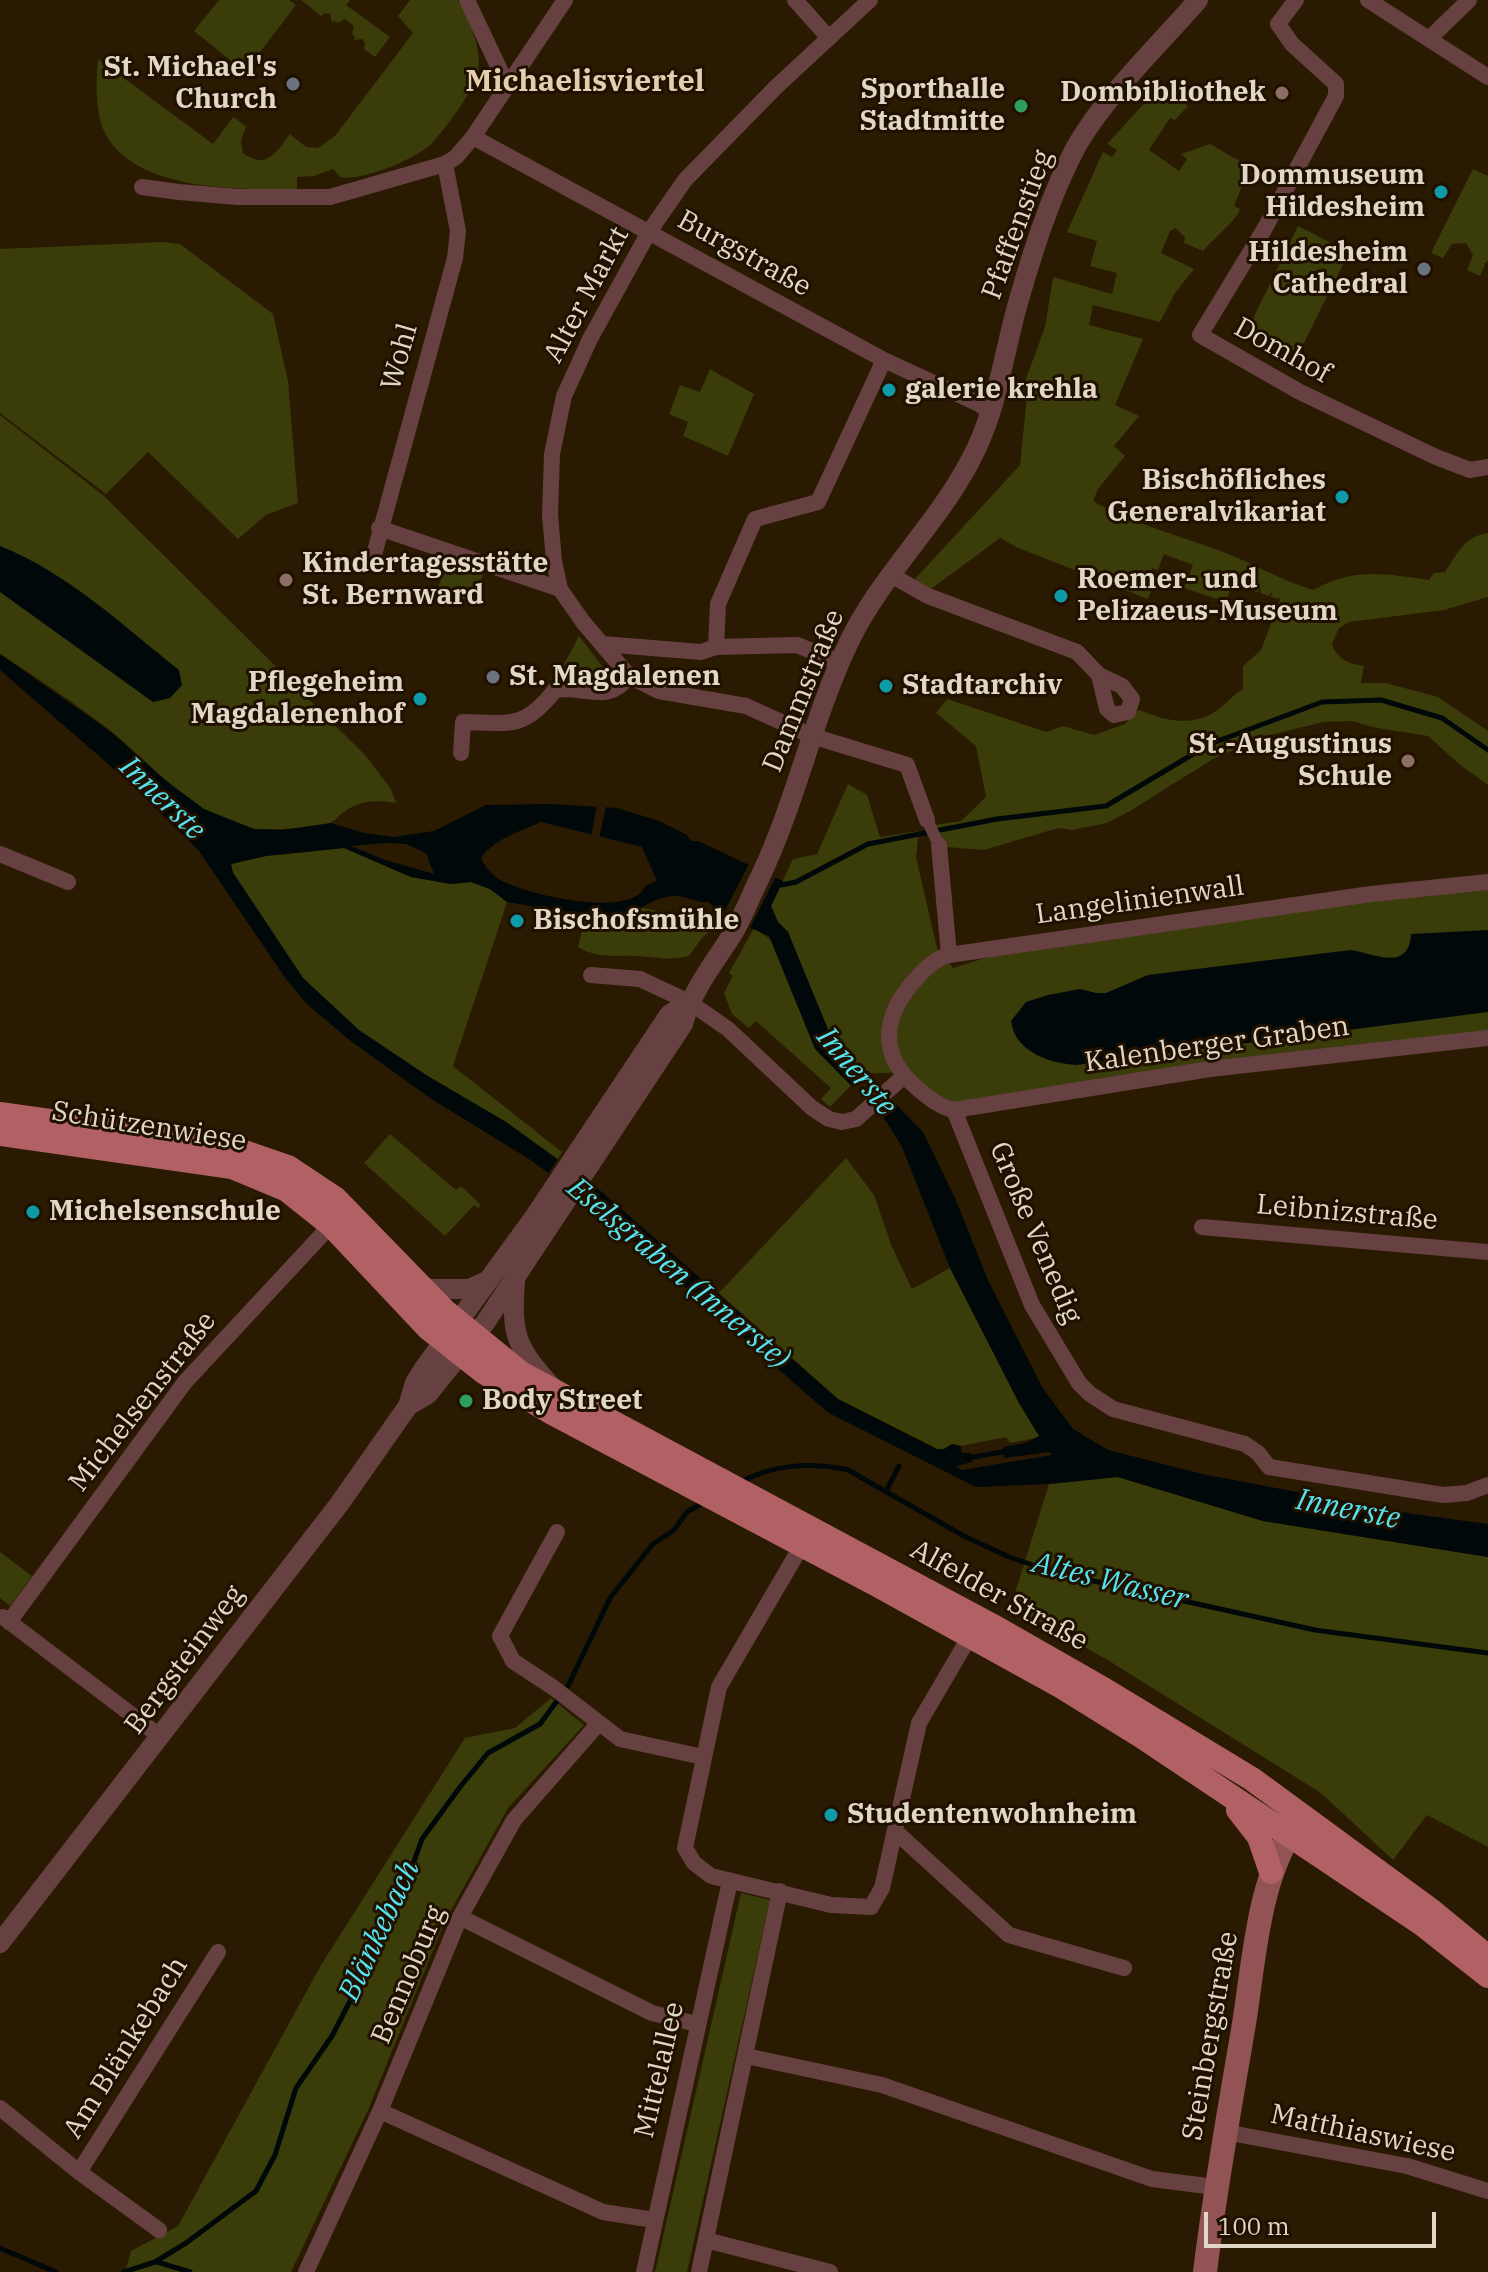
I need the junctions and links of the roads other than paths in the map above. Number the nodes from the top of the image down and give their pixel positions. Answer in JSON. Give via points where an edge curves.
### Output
{"nodes":[{"id":1,"x":467,"y":0,"type":"edge"},
{"id":2,"x":565,"y":0,"type":"edge"},
{"id":3,"x":795,"y":0,"type":"edge"},
{"id":4,"x":870,"y":0,"type":"edge"},
{"id":5,"x":1198,"y":0,"type":"edge"},
{"id":6,"x":1296,"y":0,"type":"edge"},
{"id":7,"x":1368,"y":0,"type":"edge"},
{"id":8,"x":1469,"y":0,"type":"edge"},
{"id":9,"x":829,"y":38,"type":"junction"},
{"id":10,"x":1430,"y":38,"type":"junction"},
{"id":11,"x":1488,"y":77,"type":"edge"},
{"id":12,"x":507,"y":85,"type":"junction"},
{"id":13,"x":473,"y":137,"type":"junction"},
{"id":14,"x":445,"y":164,"type":"junction"},
{"id":15,"x":142,"y":187,"type":"dead end"},
{"id":16,"x":649,"y":232,"type":"junction"},
{"id":17,"x":884,"y":360,"type":"junction"},
{"id":18,"x":992,"y":414,"type":"junction"},
{"id":19,"x":1488,"y":467,"type":"edge"},
{"id":20,"x":379,"y":528,"type":"junction"},
{"id":21,"x":372,"y":562,"type":"dead end"},
{"id":22,"x":891,"y":575,"type":"junction"},
{"id":23,"x":560,"y":589,"type":"junction"},
{"id":24,"x":603,"y":644,"type":"junction"},
{"id":25,"x":716,"y":647,"type":"junction"},
{"id":26,"x":841,"y":663,"type":"junction"},
{"id":27,"x":1099,"y":675,"type":"dead end"},
{"id":28,"x":629,"y":676,"type":"junction"},
{"id":29,"x":812,"y":736,"type":"junction"},
{"id":30,"x":461,"y":753,"type":"dead end"},
{"id":31,"x":927,"y":820,"type":"joint"},
{"id":32,"x":939,"y":845,"type":"joint"},
{"id":33,"x":0,"y":854,"type":"edge"},
{"id":34,"x":68,"y":882,"type":"dead end"},
{"id":35,"x":1488,"y":882,"type":"edge"},
{"id":36,"x":949,"y":955,"type":"junction"},
{"id":37,"x":591,"y":975,"type":"dead end"},
{"id":38,"x":689,"y":1002,"type":"junction"},
{"id":39,"x":1488,"y":1038,"type":"edge"},
{"id":40,"x":899,"y":1080,"type":"junction"},
{"id":41,"x":954,"y":1110,"type":"junction"},
{"id":42,"x":0,"y":1114,"type":"edge"},
{"id":43,"x":0,"y":1134,"type":"edge"},
{"id":44,"x":555,"y":1204,"type":"junction"},
{"id":45,"x":331,"y":1225,"type":"junction"},
{"id":46,"x":1202,"y":1227,"type":"dead end"},
{"id":47,"x":1488,"y":1252,"type":"edge"},
{"id":48,"x":492,"y":1278,"type":"junction"},
{"id":49,"x":515,"y":1281,"type":"junction"},
{"id":50,"x":422,"y":1289,"type":"junction"},
{"id":51,"x":459,"y":1339,"type":"junction"},
{"id":52,"x":556,"y":1392,"type":"junction"},
{"id":53,"x":1488,"y":1485,"type":"edge"},
{"id":54,"x":721,"y":1491,"type":"junction"},
{"id":55,"x":557,"y":1532,"type":"dead end"},
{"id":56,"x":802,"y":1545,"type":"junction"},
{"id":57,"x":4,"y":1619,"type":"edge"},
{"id":58,"x":970,"y":1636,"type":"junction"},
{"id":59,"x":599,"y":1723,"type":"junction"},
{"id":60,"x":161,"y":1737,"type":"junction"},
{"id":61,"x":703,"y":1757,"type":"junction"},
{"id":62,"x":1214,"y":1785,"type":"junction"},
{"id":63,"x":1294,"y":1826,"type":"junction"},
{"id":64,"x":896,"y":1832,"type":"junction"},
{"id":65,"x":1271,"y":1872,"type":"junction"},
{"id":66,"x":730,"y":1881,"type":"junction"},
{"id":67,"x":780,"y":1891,"type":"junction"},
{"id":68,"x":460,"y":1917,"type":"junction"},
{"id":69,"x":0,"y":1943,"type":"edge"},
{"id":70,"x":218,"y":1952,"type":"dead end"},
{"id":71,"x":1488,"y":1957,"type":"edge"},
{"id":72,"x":1124,"y":1968,"type":"dead end"},
{"id":73,"x":1488,"y":1976,"type":"edge"},
{"id":74,"x":697,"y":2024,"type":"junction"},
{"id":75,"x":746,"y":2056,"type":"junction"},
{"id":76,"x":0,"y":2108,"type":"edge"},
{"id":77,"x":380,"y":2111,"type":"junction"},
{"id":78,"x":1225,"y":2132,"type":"junction"},
{"id":79,"x":79,"y":2172,"type":"junction"},
{"id":80,"x":1215,"y":2187,"type":"junction"},
{"id":81,"x":1488,"y":2191,"type":"edge"},
{"id":82,"x":654,"y":2220,"type":"junction"},
{"id":83,"x":159,"y":2230,"type":"dead end"},
{"id":84,"x":706,"y":2240,"type":"junction"},
{"id":85,"x":306,"y":2272,"type":"edge"},
{"id":86,"x":644,"y":2272,"type":"edge"},
{"id":87,"x":699,"y":2272,"type":"edge"},
{"id":88,"x":830,"y":2272,"type":"edge"},
{"id":89,"x":1205,"y":2272,"type":"edge"}],
"edges":[{"from":1,"to":12,"type":"street"},
{"from":2,"to":12,"type":"street"},
{"from":3,"to":9,"type":"street"},
{"from":4,"to":9,"type":"street","name":"Alter Markt"},
{"from":5,"to":18,"type":"street","name":"Pfaffenstieg","via":[[1101,111],[1075,149],[1020,295]]},
{"from":6,"to":19,"type":"street","name":"Domhof","via":[[1278,24],[1336,84],[1336,96],[1200,335],[1300,392],[1436,457],[1470,470]]},
{"from":7,"to":10,"type":"street"},
{"from":8,"to":10,"type":"street"},
{"from":9,"to":16,"type":"street","name":"Alter Markt","via":[[721,141],[685,180]]},
{"from":10,"to":11,"type":"street"},
{"from":12,"to":13,"type":"street"},
{"from":13,"to":14,"type":"street"},
{"from":13,"to":16,"type":"street","name":"Burgstraße"},
{"from":14,"to":15,"type":"street","via":[[330,197],[238,197]]},
{"from":14,"to":20,"type":"street","name":"Wohl","via":[[458,231],[455,258]]},
{"from":16,"to":17,"type":"street","name":"Burgstraße"},
{"from":16,"to":23,"type":"street","name":"Alter Markt","via":[[564,396],[552,454],[550,515]]},
{"from":17,"to":18,"type":"street","name":"Burgstraße"},
{"from":17,"to":25,"type":"street","via":[[818,502],[755,519],[718,604]]},
{"from":18,"to":22,"type":"street","name":"Dammstraße","via":[[961,476]]},
{"from":20,"to":21,"type":"street","name":"Wohl"},
{"from":20,"to":23,"type":"street"},
{"from":22,"to":26,"type":"street","name":"Dammstraße"},
{"from":22,"to":27,"type":"street","via":[[928,596],[1077,652]]},
{"from":23,"to":24,"type":"street","name":"Alter Markt"},
{"from":24,"to":25,"type":"street","via":[[701,652]]},
{"from":24,"to":28,"type":"street","name":"Alter Markt"},
{"from":25,"to":26,"type":"street","via":[[797,645]]},
{"from":26,"to":29,"type":"street","name":"Dammstraße"},
{"from":28,"to":29,"type":"street","via":[[659,691],[746,706]]},
{"from":28,"to":30,"type":"street","via":[[612,692],[555,690],[542,707],[517,723],[463,722]]},
{"from":29,"to":31,"type":"street","via":[[907,765]]},
{"from":29,"to":38,"type":"street","name":"Dammstraße","via":[[764,868],[737,925]]},
{"from":31,"to":32,"type":"street"},
{"from":32,"to":36,"type":"street"},
{"from":33,"to":34,"type":"street"},
{"from":35,"to":36,"type":"street","name":"Langelinienwall"},
{"from":36,"to":40,"type":"street","name":"Langelinienwall","via":[[927,967],[894,1010],[889,1044]]},
{"from":37,"to":38,"type":"street","via":[[640,979]]},
{"from":38,"to":40,"type":"street","via":[[728,1029],[819,1114],[842,1122],[860,1116]]},
{"from":38,"to":44,"type":"street","name":"Dammstraße","via":[[683,1024]]},
{"from":39,"to":41,"type":"street","name":"Kalenberger Graben","via":[[1210,1069]]},
{"from":40,"to":41,"type":"street"},
{"from":41,"to":53,"type":"street","name":"Große Venedig","via":[[1032,1305],[1090,1394],[1142,1418],[1245,1444],[1269,1467],[1443,1495],[1457,1496]]},
{"from":42,"to":50,"type":"main road","name":"Schützenwiese","via":[[227,1146],[272,1160],[336,1199]]},
{"from":43,"to":45,"type":"main road","name":"Schützenwiese","via":[[232,1167],[287,1190]]},
{"from":44,"to":48,"type":"street"},
{"from":44,"to":49,"type":"street"},
{"from":45,"to":51,"type":"main road","name":"Schützenwiese"},
{"from":45,"to":57,"type":"street","name":"Michelsenstraße","via":[[185,1382]]},
{"from":46,"to":47,"type":"street","name":"Leibnizstraße"},
{"from":48,"to":50,"type":"street","via":[[476,1288]]},
{"from":48,"to":51,"type":"street"},
{"from":49,"to":51,"type":"street"},
{"from":49,"to":52,"type":"street","via":[[517,1339]]},
{"from":50,"to":51,"type":"main road","name":"Schützenwiese"},
{"from":51,"to":52,"type":"main road","name":"Alfelder Straße"},
{"from":51,"to":54,"type":"main road","name":"Alfelder Straße","via":[[485,1373],[552,1413]]},
{"from":51,"to":60,"type":"street","name":"Bergsteinweg","via":[[428,1394],[408,1406]]},
{"from":52,"to":54,"type":"main road","name":"Alfelder Straße"},
{"from":54,"to":56,"type":"main road","name":"Alfelder Straße"},
{"from":54,"to":63,"type":"main road","name":"Alfelder Straße","via":[[1064,1666],[1252,1779]]},
{"from":55,"to":59,"type":"street","via":[[500,1636],[513,1661]]},
{"from":56,"to":58,"type":"main road","name":"Alfelder Straße"},
{"from":56,"to":61,"type":"street","via":[[719,1687]]},
{"from":57,"to":60,"type":"street"},
{"from":58,"to":62,"type":"main road","name":"Alfelder Straße","via":[[1062,1687]]},
{"from":58,"to":64,"type":"street","via":[[919,1723]]},
{"from":59,"to":61,"type":"street","via":[[620,1739]]},
{"from":59,"to":68,"type":"street","name":"Bennoburg","via":[[514,1820]]},
{"from":60,"to":69,"type":"street","name":"Bergsteinweg"},
{"from":61,"to":66,"type":"street","via":[[685,1848],[711,1876]]},
{"from":62,"to":63,"type":"main road","name":"Alfelder Straße"},
{"from":62,"to":65,"type":"main road","via":[[1254,1828]]},
{"from":63,"to":65,"type":"main road","name":"Steinbergstraße"},
{"from":63,"to":71,"type":"main road","name":"Alfelder Straße","via":[[1432,1911]]},
{"from":63,"to":73,"type":"main road","name":"Alfelder Straße"},
{"from":64,"to":67,"type":"street","via":[[882,1888],[871,1907],[831,1905]]},
{"from":64,"to":72,"type":"street","via":[[1009,1935]]},
{"from":65,"to":78,"type":"main road","name":"Steinbergstraße"},
{"from":66,"to":67,"type":"street"},
{"from":66,"to":74,"type":"street","name":"Mittelallee"},
{"from":67,"to":75,"type":"street"},
{"from":68,"to":74,"type":"street","via":[[652,2013]]},
{"from":68,"to":77,"type":"street","name":"Bennoburg"},
{"from":70,"to":79,"type":"street","name":"Am Blänkebach"},
{"from":74,"to":82,"type":"street","name":"Mittelallee"},
{"from":75,"to":80,"type":"street","via":[[882,2085],[1152,2179]]},
{"from":75,"to":84,"type":"street"},
{"from":76,"to":79,"type":"street","name":"Am Blänkebach"},
{"from":77,"to":82,"type":"street","via":[[603,2212]]},
{"from":77,"to":85,"type":"street","name":"Bennoburg"},
{"from":78,"to":80,"type":"main road","name":"Steinbergstraße"},
{"from":78,"to":81,"type":"street","name":"Matthiaswiese","via":[[1407,2166]]},
{"from":79,"to":83,"type":"street","name":"Am Blänkebach"},
{"from":80,"to":89,"type":"main road","name":"Steinbergstraße"},
{"from":82,"to":86,"type":"street","name":"Mittelallee"},
{"from":84,"to":87,"type":"street"},
{"from":84,"to":88,"type":"street"}]}
